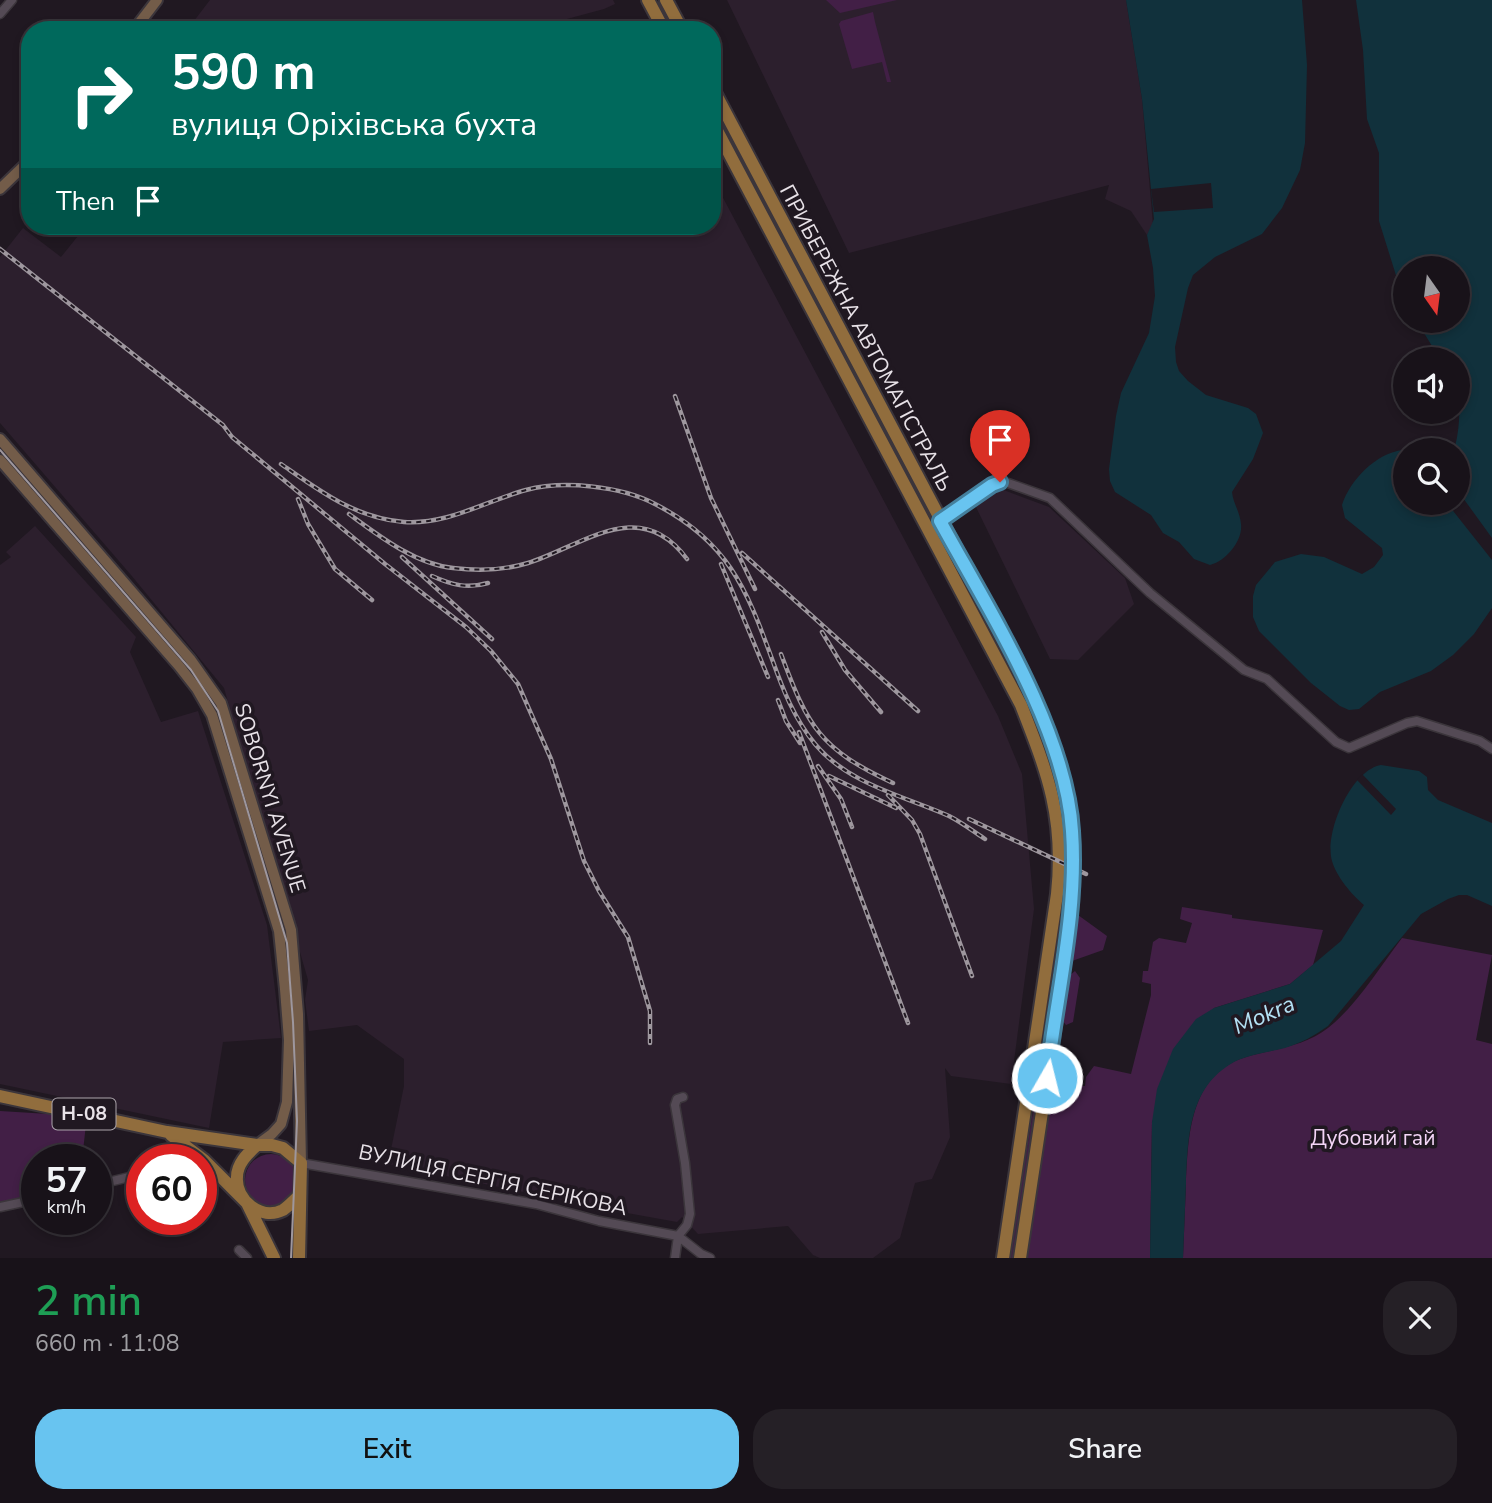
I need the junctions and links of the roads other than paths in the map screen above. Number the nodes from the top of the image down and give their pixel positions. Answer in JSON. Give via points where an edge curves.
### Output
{"nodes":[{"id":1,"x":12,"y":0,"type":"edge"},
{"id":2,"x":157,"y":0,"type":"edge"},
{"id":3,"x":648,"y":0,"type":"edge"},
{"id":4,"x":666,"y":0,"type":"edge"},
{"id":5,"x":0,"y":14,"type":"edge"},
{"id":6,"x":141,"y":21,"type":"edge"},
{"id":7,"x":659,"y":21,"type":"edge"},
{"id":8,"x":677,"y":21,"type":"edge"},
{"id":9,"x":721,"y":104,"type":"edge"},
{"id":10,"x":721,"y":138,"type":"edge"},
{"id":11,"x":21,"y":169,"type":"edge"},
{"id":12,"x":0,"y":189,"type":"edge"},
{"id":13,"x":0,"y":439,"type":"edge"},
{"id":14,"x":0,"y":460,"type":"edge"},
{"id":15,"x":940,"y":521,"type":"junction"},
{"id":16,"x":928,"y":530,"type":"junction"},
{"id":17,"x":210,"y":685,"type":"junction"},
{"id":18,"x":199,"y":692,"type":"junction"},
{"id":19,"x":1492,"y":749,"type":"edge"},
{"id":20,"x":1035,"y":1055,"type":"junction"},
{"id":21,"x":1051,"y":1057,"type":"junction"},
{"id":22,"x":1030,"y":1082,"type":"junction"},
{"id":23,"x":1046,"y":1085,"type":"junction"},
{"id":24,"x":0,"y":1096,"type":"edge"},
{"id":25,"x":683,"y":1097,"type":"dead end"},
{"id":26,"x":167,"y":1132,"type":"junction"},
{"id":27,"x":182,"y":1144,"type":"edge"},
{"id":28,"x":257,"y":1145,"type":"junction"},
{"id":29,"x":301,"y":1163,"type":"junction"},
{"id":30,"x":217,"y":1174,"type":"edge"},
{"id":31,"x":300,"y":1195,"type":"junction"},
{"id":32,"x":21,"y":1202,"type":"edge"},
{"id":33,"x":247,"y":1203,"type":"junction"},
{"id":34,"x":0,"y":1207,"type":"edge"},
{"id":35,"x":678,"y":1236,"type":"junction"},
{"id":36,"x":239,"y":1250,"type":"dead end"},
{"id":37,"x":247,"y":1258,"type":"edge"},
{"id":38,"x":274,"y":1258,"type":"edge"},
{"id":39,"x":299,"y":1258,"type":"edge"},
{"id":40,"x":675,"y":1258,"type":"edge"},
{"id":41,"x":710,"y":1258,"type":"edge"},
{"id":42,"x":1003,"y":1258,"type":"edge"},
{"id":43,"x":1020,"y":1258,"type":"edge"}],
"edges":[{"from":1,"to":5,"type":"street"},
{"from":2,"to":6,"type":"main road"},
{"from":3,"to":7,"type":"main road"},
{"from":4,"to":8,"type":"main road"},
{"from":9,"to":15,"type":"main road","name":"ПРИБЕРЕЖНА АВТОМАГІСТРАЛЬ"},
{"from":10,"to":16,"type":"main road","name":"ПРИБЕРЕЖНА АВТОМАГІСТРАЛЬ"},
{"from":11,"to":12,"type":"main road"},
{"from":13,"to":17,"type":"main road","name":"SOBORNYI AVENUE"},
{"from":14,"to":18,"type":"main road","name":"SOBORNYI AVENUE"},
{"from":15,"to":16,"type":"street"},
{"from":15,"to":19,"type":"street","via":[[1000,482],[1050,498],[1150,593],[1244,670],[1267,679],[1336,743],[1349,748],[1417,721]]},
{"from":15,"to":21,"type":"main road","name":"ПРИБЕРЕЖНА АВТОМАГІСТРАЛЬ","via":[[1035,700],[1068,799],[1071,903]]},
{"from":16,"to":20,"type":"main road","name":"ПРИБЕРЕЖНА АВТОМАГІСТРАЛЬ","via":[[1021,705],[1052,791],[1059,878]]},
{"from":17,"to":18,"type":"main road"},
{"from":17,"to":29,"type":"main road","name":"SOBORNYI AVENUE","via":[[225,715],[291,930]]},
{"from":18,"to":28,"type":"main road","name":"SOBORNYI AVENUE","via":[[212,715],[279,932],[289,1040],[287,1102],[281,1124]]},
{"from":20,"to":21,"type":"main road","via":[[1044,1063]]},
{"from":20,"to":22,"type":"main road","name":"ПРИБЕРЕЖНА АВТОМАГІСТРАЛЬ"},
{"from":21,"to":23,"type":"main road","name":"ПРИБЕРЕЖНА АВТОМАГІСТРАЛЬ"},
{"from":22,"to":23,"type":"main road","via":[[1036,1077]]},
{"from":22,"to":42,"type":"main road","name":"ПРИБЕРЕЖНА АВТОМАГІСТРАЛЬ"},
{"from":23,"to":43,"type":"main road","name":"ПРИБЕРЕЖНА АВТОМАГІСТРАЛЬ"},
{"from":24,"to":26,"type":"main road","number":"Н-08"},
{"from":25,"to":35,"type":"street","via":[[675,1105],[690,1214]]},
{"from":26,"to":27,"type":"main road","number":"Н-08"},
{"from":26,"to":28,"type":"main road","number":"Н-08"},
{"from":28,"to":29,"type":"main road","number":"Н-08","via":[[283,1148]]},
{"from":28,"to":33,"type":"main road","via":[[240,1165],[236,1178]]},
{"from":29,"to":31,"type":"main road"},
{"from":29,"to":35,"type":"street","name":"ВУЛИЦЯ СЕРГІЯ СЕРІКОВА","via":[[523,1202]]},
{"from":30,"to":33,"type":"main road","number":"Н-08"},
{"from":31,"to":33,"type":"main road","via":[[281,1211],[269,1213]]},
{"from":31,"to":39,"type":"main road"},
{"from":32,"to":34,"type":"street"},
{"from":33,"to":38,"type":"main road","number":"Н-08"},
{"from":35,"to":40,"type":"street"},
{"from":35,"to":41,"type":"street"},
{"from":36,"to":37,"type":"street"}]}
